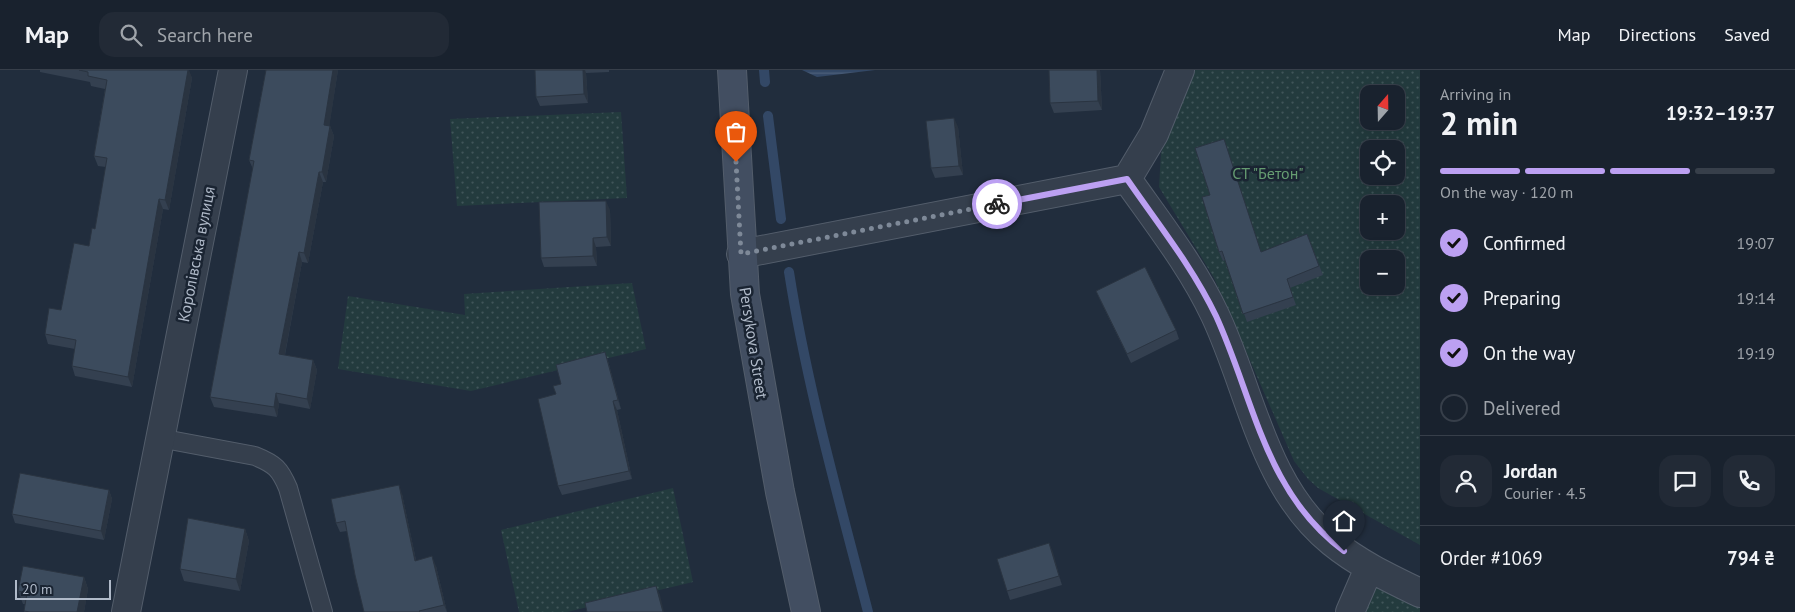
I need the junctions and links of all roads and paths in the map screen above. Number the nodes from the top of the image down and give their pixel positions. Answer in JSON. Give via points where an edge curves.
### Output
{"nodes":[{"id":1,"x":233,"y":70,"type":"edge"},
{"id":2,"x":732,"y":70,"type":"edge"},
{"id":3,"x":1180,"y":70,"type":"edge"},
{"id":4,"x":1127,"y":179,"type":"junction"},
{"id":5,"x":741,"y":254,"type":"junction"},
{"id":6,"x":159,"y":438,"type":"junction"},
{"id":7,"x":1369,"y":568,"type":"junction"},
{"id":8,"x":1420,"y":593,"type":"edge"},
{"id":9,"x":126,"y":612,"type":"edge"},
{"id":10,"x":323,"y":612,"type":"edge"},
{"id":11,"x":806,"y":612,"type":"edge"},
{"id":12,"x":1350,"y":612,"type":"edge"}],
"edges":[{"from":1,"to":6,"type":"street","name":"Королівська вулиця"},
{"from":2,"to":5,"type":"main road","name":"Persykova Street"},
{"from":3,"to":4,"type":"street","via":[[1157,128]]},
{"from":4,"to":5,"type":"street"},
{"from":4,"to":7,"type":"street","via":[[1191,268],[1203,291],[1284,485],[1331,542]]},
{"from":5,"to":11,"type":"main road","name":"Persykova Street","via":[[753,346]]},
{"from":6,"to":9,"type":"street","name":"Королівська вулиця"},
{"from":6,"to":10,"type":"lane","via":[[255,456],[267,460],[281,471]]},
{"from":7,"to":8,"type":"street"},
{"from":7,"to":12,"type":"street"}]}
